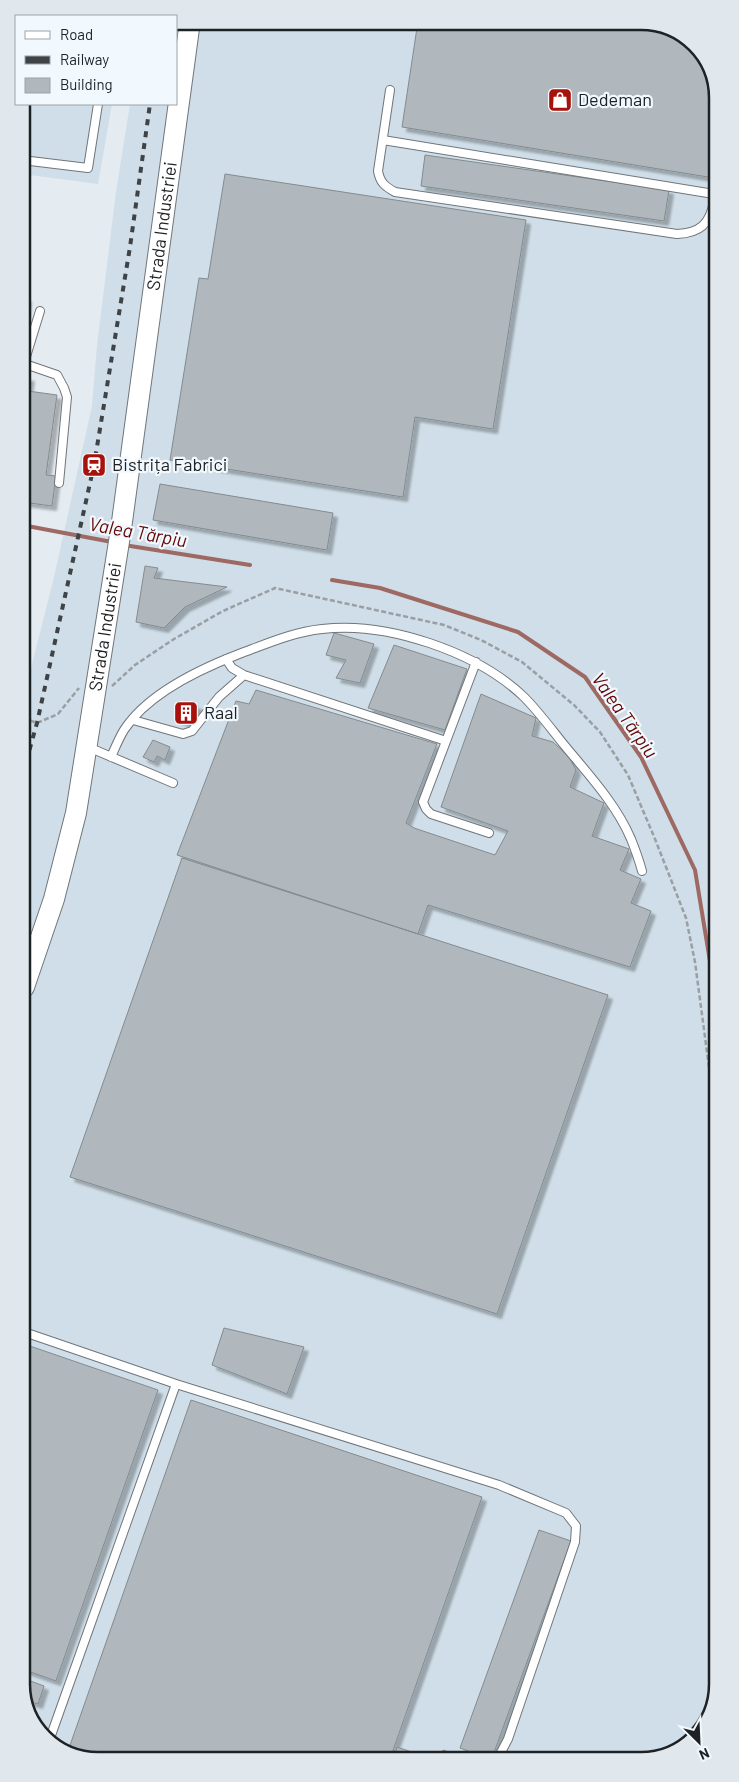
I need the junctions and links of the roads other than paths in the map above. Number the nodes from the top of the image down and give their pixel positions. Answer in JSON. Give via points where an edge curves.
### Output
{"nodes":[{"id":1,"x":189,"y":30,"type":"edge"},
{"id":2,"x":390,"y":90,"type":"dead end"},
{"id":3,"x":98,"y":105,"type":"edge"},
{"id":4,"x":383,"y":140,"type":"junction"},
{"id":5,"x":30,"y":161,"type":"edge"},
{"id":6,"x":709,"y":193,"type":"edge"},
{"id":7,"x":709,"y":219,"type":"edge"},
{"id":8,"x":40,"y":311,"type":"dead end"},
{"id":9,"x":30,"y":342,"type":"edge"},
{"id":10,"x":30,"y":365,"type":"edge"},
{"id":11,"x":59,"y":482,"type":"dead end"},
{"id":12,"x":226,"y":659,"type":"junction"},
{"id":13,"x":476,"y":662,"type":"junction"},
{"id":14,"x":244,"y":675,"type":"junction"},
{"id":15,"x":132,"y":720,"type":"junction"},
{"id":16,"x":446,"y":741,"type":"junction"},
{"id":17,"x":86,"y":746,"type":"junction"},
{"id":18,"x":111,"y":757,"type":"junction"},
{"id":19,"x":173,"y":783,"type":"dead end"},
{"id":20,"x":489,"y":833,"type":"dead end"},
{"id":21,"x":642,"y":871,"type":"dead end"},
{"id":22,"x":30,"y":970,"type":"edge"},
{"id":23,"x":30,"y":1334,"type":"edge"},
{"id":24,"x":176,"y":1384,"type":"junction"},
{"id":25,"x":52,"y":1733,"type":"edge"},
{"id":26,"x":501,"y":1752,"type":"edge"}],
"edges":[{"from":1,"to":17,"type":"street","name":"Strada Industriei","via":[[121,529]]},
{"from":2,"to":4,"type":"lane"},
{"from":3,"to":5,"type":"lane","via":[[88,168]]},
{"from":4,"to":6,"type":"lane"},
{"from":4,"to":7,"type":"lane","via":[[378,171],[385,187],[395,192],[677,234],[698,230]]},
{"from":8,"to":9,"type":"lane"},
{"from":10,"to":11,"type":"lane","via":[[57,375],[67,397]]},
{"from":12,"to":13,"type":"lane","via":[[290,635],[355,627],[381,630],[420,641]]},
{"from":12,"to":14,"type":"lane","via":[[232,668]]},
{"from":12,"to":15,"type":"lane","via":[[181,679]]},
{"from":13,"to":16,"type":"lane"},
{"from":13,"to":21,"type":"lane","via":[[525,697],[590,776],[631,838]]},
{"from":14,"to":15,"type":"lane","via":[[219,697],[192,731],[183,734]]},
{"from":14,"to":16,"type":"lane"},
{"from":15,"to":18,"type":"lane"},
{"from":16,"to":20,"type":"lane","via":[[423,802],[426,809],[431,814]]},
{"from":17,"to":18,"type":"lane"},
{"from":17,"to":22,"type":"street","name":"Strada Industriei","via":[[74,823],[54,899]]},
{"from":18,"to":19,"type":"lane"},
{"from":23,"to":24,"type":"lane"},
{"from":24,"to":25,"type":"lane"},
{"from":24,"to":26,"type":"lane","via":[[499,1486],[566,1512],[576,1526],[575,1542]]}]}
